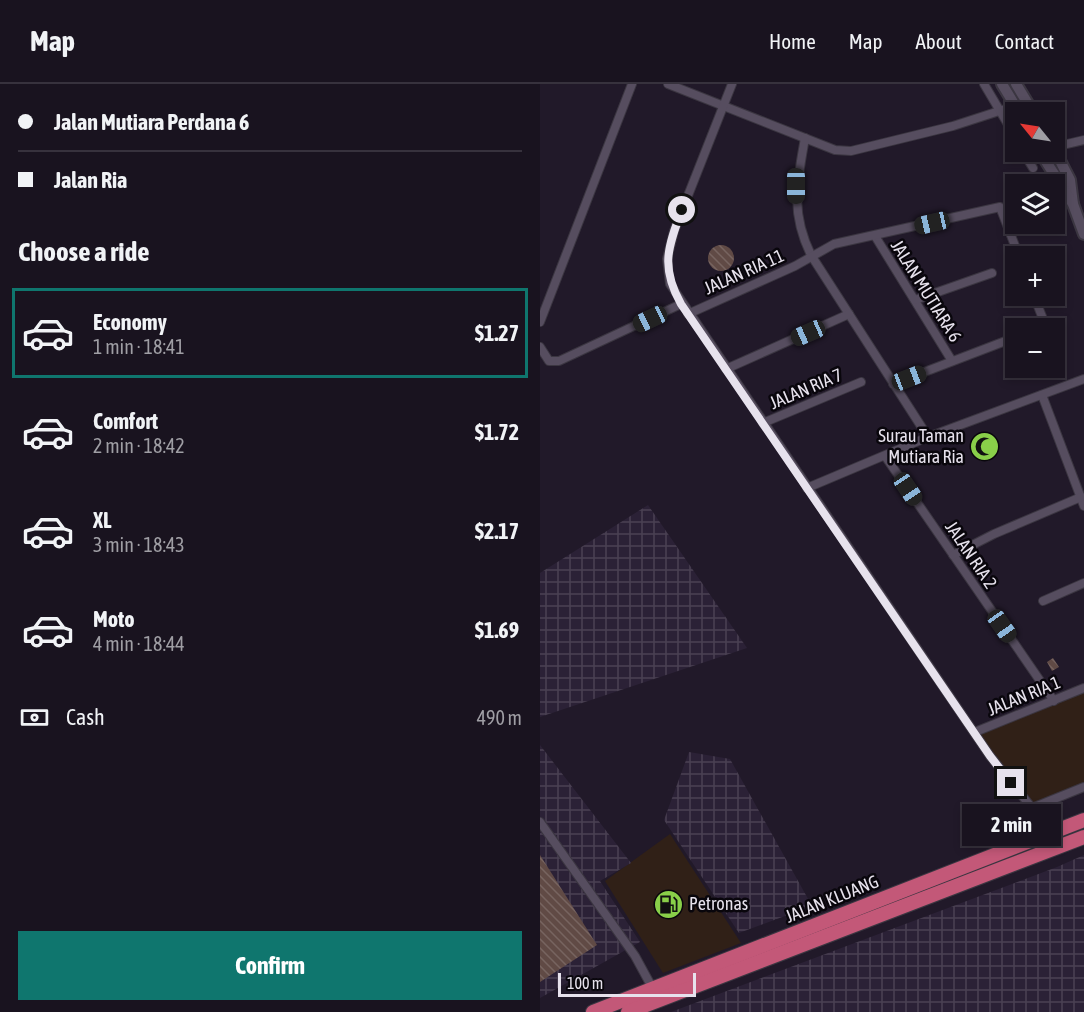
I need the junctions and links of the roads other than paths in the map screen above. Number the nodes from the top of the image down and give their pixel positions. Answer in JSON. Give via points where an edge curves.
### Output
{"nodes":[{"id":1,"x":632,"y":84,"type":"edge"},
{"id":2,"x":668,"y":84,"type":"edge"},
{"id":3,"x":732,"y":84,"type":"edge"},
{"id":4,"x":984,"y":84,"type":"edge"},
{"id":5,"x":1002,"y":84,"type":"edge"},
{"id":6,"x":1016,"y":84,"type":"edge"},
{"id":7,"x":1013,"y":102,"type":"edge"},
{"id":8,"x":1027,"y":102,"type":"edge"},
{"id":9,"x":723,"y":106,"type":"junction"},
{"id":10,"x":1005,"y":110,"type":"edge"},
{"id":11,"x":1000,"y":111,"type":"junction"},
{"id":12,"x":1005,"y":119,"type":"edge"},
{"id":13,"x":805,"y":138,"type":"junction"},
{"id":14,"x":1084,"y":140,"type":"edge"},
{"id":15,"x":1065,"y":145,"type":"edge"},
{"id":16,"x":1029,"y":162,"type":"edge"},
{"id":17,"x":1046,"y":162,"type":"edge"},
{"id":18,"x":1061,"y":162,"type":"edge"},
{"id":19,"x":1033,"y":168,"type":"dead end"},
{"id":20,"x":1073,"y":204,"type":"junction"},
{"id":21,"x":1084,"y":234,"type":"edge"},
{"id":22,"x":875,"y":236,"type":"junction"},
{"id":23,"x":1015,"y":246,"type":"edge"},
{"id":24,"x":811,"y":255,"type":"junction"},
{"id":25,"x":992,"y":273,"type":"dead end"},
{"id":26,"x":915,"y":300,"type":"junction"},
{"id":27,"x":681,"y":304,"type":"junction"},
{"id":28,"x":688,"y":314,"type":"junction"},
{"id":29,"x":849,"y":314,"type":"junction"},
{"id":30,"x":540,"y":322,"type":"edge"},
{"id":31,"x":1005,"y":341,"type":"edge"},
{"id":32,"x":540,"y":347,"type":"edge"},
{"id":33,"x":952,"y":361,"type":"junction"},
{"id":34,"x":726,"y":369,"type":"junction"},
{"id":35,"x":1084,"y":379,"type":"edge"},
{"id":36,"x":861,"y":382,"type":"dead end"},
{"id":37,"x":893,"y":384,"type":"junction"},
{"id":38,"x":1042,"y":395,"type":"junction"},
{"id":39,"x":763,"y":423,"type":"junction"},
{"id":40,"x":928,"y":438,"type":"junction"},
{"id":41,"x":885,"y":456,"type":"junction"},
{"id":42,"x":807,"y":488,"type":"junction"},
{"id":43,"x":1081,"y":497,"type":"junction"},
{"id":44,"x":1084,"y":506,"type":"edge"},
{"id":45,"x":953,"y":555,"type":"junction"},
{"id":46,"x":1084,"y":583,"type":"edge"},
{"id":47,"x":1043,"y":601,"type":"dead end"},
{"id":48,"x":1084,"y":688,"type":"edge"},
{"id":49,"x":1054,"y":700,"type":"junction"},
{"id":50,"x":975,"y":732,"type":"junction"},
{"id":51,"x":1084,"y":787,"type":"edge"},
{"id":52,"x":1032,"y":808,"type":"junction"},
{"id":53,"x":1084,"y":820,"type":"edge"},
{"id":54,"x":540,"y":822,"type":"edge"},
{"id":55,"x":1048,"y":833,"type":"junction"},
{"id":56,"x":1084,"y":837,"type":"edge"},
{"id":57,"x":653,"y":989,"type":"junction"},
{"id":58,"x":593,"y":1012,"type":"edge"},
{"id":59,"x":628,"y":1012,"type":"edge"}],
"edges":[{"from":1,"to":30,"type":"street"},
{"from":2,"to":9,"type":"street"},
{"from":3,"to":9,"type":"street"},
{"from":4,"to":11,"type":"street"},
{"from":5,"to":7,"type":"street"},
{"from":6,"to":8,"type":"street"},
{"from":9,"to":13,"type":"street"},
{"from":9,"to":27,"type":"street","via":[[674,231],[667,259],[670,284]]},
{"from":10,"to":11,"type":"street"},
{"from":11,"to":12,"type":"street"},
{"from":11,"to":13,"type":"street","via":[[851,151],[835,150]]},
{"from":13,"to":24,"type":"street","via":[[796,206],[799,232]]},
{"from":14,"to":15,"type":"street"},
{"from":16,"to":19,"type":"street"},
{"from":17,"to":20,"type":"street"},
{"from":18,"to":20,"type":"street","via":[[1070,180]]},
{"from":20,"to":21,"type":"street"},
{"from":22,"to":23,"type":"street","name":"JALAN RIA 11","via":[[1000,207]]},
{"from":22,"to":24,"type":"street","name":"JALAN RIA 11","via":[[834,244]]},
{"from":22,"to":26,"type":"street","name":"JALAN MUTIARA 6"},
{"from":24,"to":28,"type":"street","name":"JALAN RIA 11"},
{"from":24,"to":29,"type":"street"},
{"from":25,"to":26,"type":"street"},
{"from":26,"to":33,"type":"street","name":"JALAN MUTIARA 6"},
{"from":27,"to":28,"type":"street"},
{"from":27,"to":32,"type":"street","via":[[559,361],[549,361]]},
{"from":28,"to":34,"type":"street"},
{"from":29,"to":34,"type":"street"},
{"from":29,"to":37,"type":"street"},
{"from":31,"to":33,"type":"street"},
{"from":33,"to":37,"type":"street"},
{"from":34,"to":39,"type":"street"},
{"from":35,"to":38,"type":"street"},
{"from":36,"to":39,"type":"street","name":"JALAN RIA 7"},
{"from":37,"to":40,"type":"street"},
{"from":38,"to":40,"type":"street"},
{"from":38,"to":43,"type":"street"},
{"from":39,"to":42,"type":"street"},
{"from":40,"to":41,"type":"street"},
{"from":41,"to":42,"type":"street"},
{"from":41,"to":45,"type":"street","name":"JALAN RIA 2"},
{"from":42,"to":50,"type":"street"},
{"from":43,"to":44,"type":"street"},
{"from":43,"to":45,"type":"street"},
{"from":45,"to":49,"type":"street","name":"JALAN RIA 2"},
{"from":46,"to":47,"type":"street"},
{"from":48,"to":49,"type":"street","name":"JALAN RIA 1"},
{"from":49,"to":50,"type":"street","name":"JALAN RIA 1"},
{"from":50,"to":52,"type":"street"},
{"from":51,"to":52,"type":"street"},
{"from":52,"to":55,"type":"street"},
{"from":53,"to":55,"type":"highway","name":"JALAN KLUANG"},
{"from":54,"to":57,"type":"street","via":[[635,956]]},
{"from":55,"to":57,"type":"highway","name":"JALAN KLUANG"},
{"from":56,"to":59,"type":"highway","name":"JALAN KLUANG"},
{"from":57,"to":58,"type":"highway","name":"JALAN KLUANG"}]}
